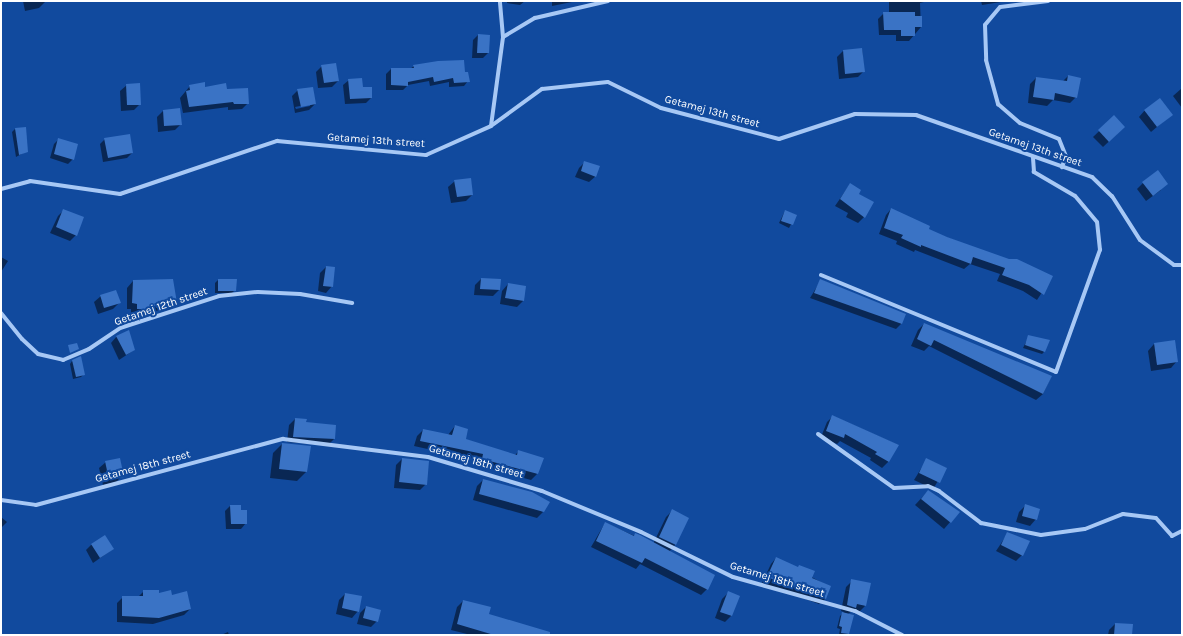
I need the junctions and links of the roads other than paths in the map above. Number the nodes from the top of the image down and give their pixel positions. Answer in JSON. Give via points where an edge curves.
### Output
{"nodes":[{"id":1,"x":500,"y":1,"type":"edge"},
{"id":2,"x":608,"y":1,"type":"edge"},
{"id":3,"x":1048,"y":1,"type":"edge"},
{"id":4,"x":503,"y":37,"type":"junction"},
{"id":5,"x":491,"y":126,"type":"junction"},
{"id":6,"x":1033,"y":157,"type":"junction"},
{"id":7,"x":1062,"y":167,"type":"junction"},
{"id":8,"x":1,"y":189,"type":"edge"},
{"id":9,"x":1182,"y":265,"type":"edge"},
{"id":10,"x":821,"y":275,"type":"dead end"},
{"id":11,"x":352,"y":303,"type":"dead end"},
{"id":12,"x":1,"y":313,"type":"edge"},
{"id":13,"x":818,"y":434,"type":"dead end"},
{"id":14,"x":1,"y":500,"type":"edge"},
{"id":15,"x":1182,"y":531,"type":"edge"},
{"id":16,"x":902,"y":635,"type":"edge"}],
"edges":[{"from":1,"to":4,"type":"street"},
{"from":2,"to":4,"type":"street","via":[[535,18]]},
{"from":3,"to":7,"type":"street","via":[[1000,7],[985,25],[986,60],[998,104],[1020,123],[1059,139],[1066,156]]},
{"from":4,"to":5,"type":"street"},
{"from":5,"to":6,"type":"street","name":"Getamej 13th street","via":[[542,89],[608,82],[661,108],[780,139],[855,114],[916,115]]},
{"from":5,"to":8,"type":"street","name":"Getamej 13th street","via":[[426,155],[277,141],[120,194],[30,180]]},
{"from":6,"to":7,"type":"street","name":"Getamej 13th street"},
{"from":6,"to":10,"type":"street","via":[[1034,172],[1075,196],[1097,222],[1100,250],[1056,372]]},
{"from":7,"to":9,"type":"street","name":"Getamej 13th street","via":[[1092,177],[1112,196],[1140,240],[1174,265]]},
{"from":11,"to":12,"type":"street","name":"Getamej 12th street","via":[[300,294],[258,292],[219,296],[120,328],[89,349],[63,360],[38,354]]},
{"from":13,"to":15,"type":"street","via":[[894,488],[928,486],[939,491],[981,523],[1041,535],[1085,529],[1123,514],[1156,518],[1172,536]]},
{"from":14,"to":16,"type":"street","name":"Getamej 18th street","via":[[36,505],[283,438],[428,457],[542,491],[641,532],[734,577],[854,611]]}]}
